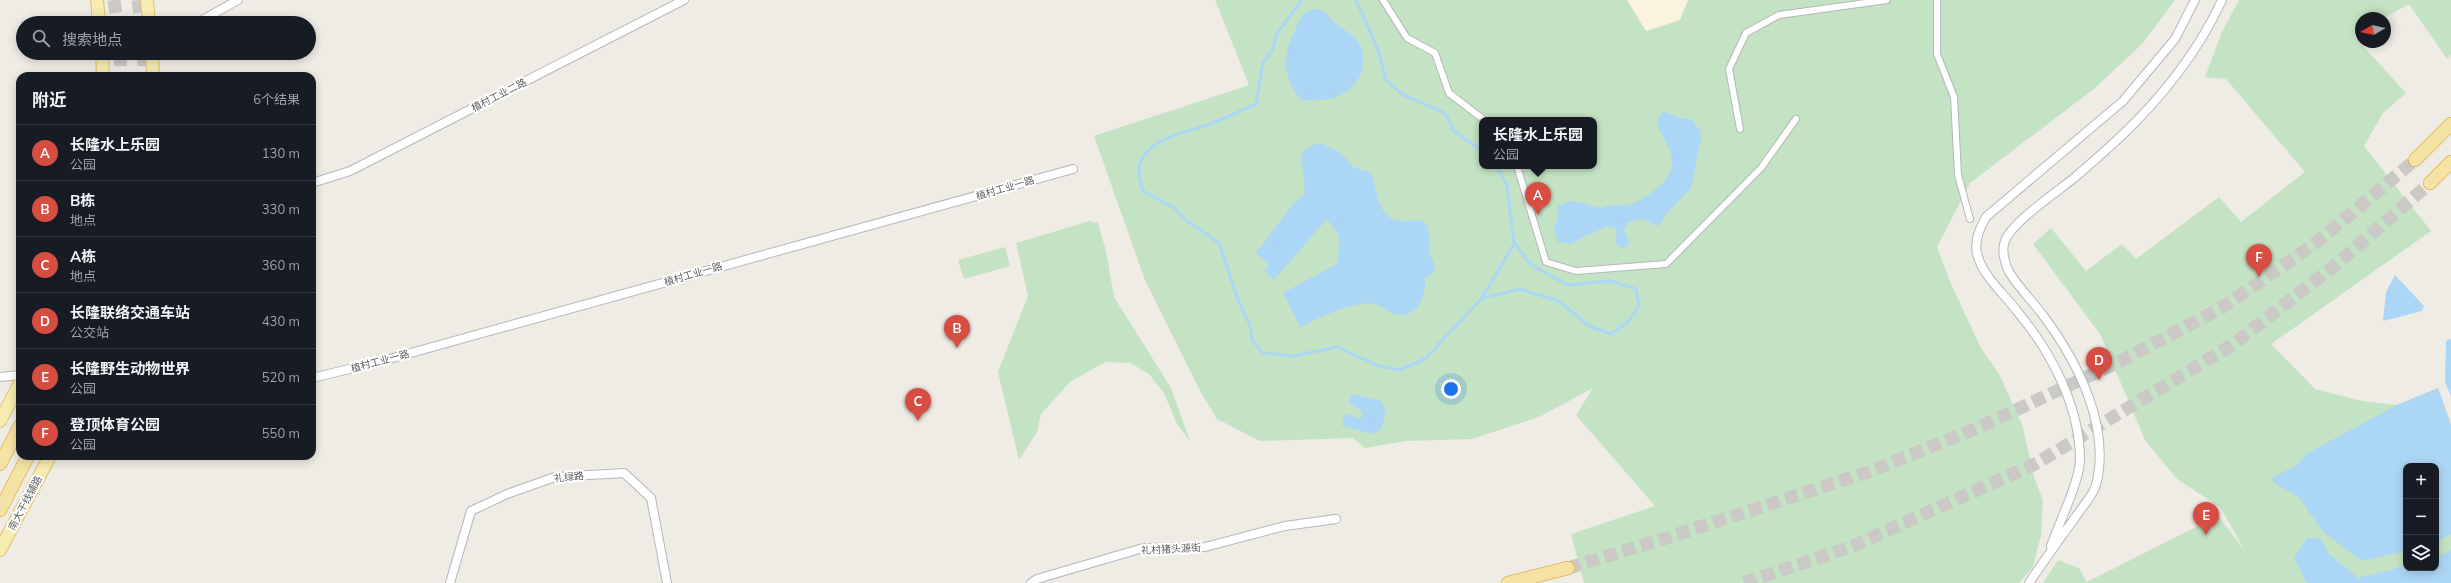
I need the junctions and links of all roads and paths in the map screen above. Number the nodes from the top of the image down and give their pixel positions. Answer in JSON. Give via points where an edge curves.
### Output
{"nodes":[{"id":1,"x":97,"y":0,"type":"edge"},
{"id":2,"x":147,"y":0,"type":"edge"},
{"id":3,"x":238,"y":0,"type":"edge"},
{"id":4,"x":684,"y":0,"type":"edge"},
{"id":5,"x":1383,"y":0,"type":"edge"},
{"id":6,"x":1888,"y":0,"type":"edge"},
{"id":7,"x":1937,"y":0,"type":"edge"},
{"id":8,"x":2195,"y":0,"type":"edge"},
{"id":9,"x":2222,"y":0,"type":"edge"},
{"id":10,"x":98,"y":16,"type":"edge"},
{"id":11,"x":148,"y":16,"type":"edge"},
{"id":12,"x":209,"y":16,"type":"edge"},
{"id":13,"x":103,"y":60,"type":"edge"},
{"id":14,"x":152,"y":60,"type":"edge"},
{"id":15,"x":104,"y":72,"type":"edge"},
{"id":16,"x":153,"y":72,"type":"edge"},
{"id":17,"x":1480,"y":117,"type":"edge"},
{"id":18,"x":1796,"y":118,"type":"dead end"},
{"id":19,"x":2451,"y":124,"type":"edge"},
{"id":20,"x":1740,"y":129,"type":"dead end"},
{"id":21,"x":2415,"y":160,"type":"tunnel mouth"},
{"id":22,"x":2451,"y":162,"type":"edge"},
{"id":23,"x":1073,"y":169,"type":"dead end"},
{"id":24,"x":1518,"y":169,"type":"edge"},
{"id":25,"x":316,"y":181,"type":"edge"},
{"id":26,"x":2430,"y":183,"type":"tunnel mouth"},
{"id":27,"x":1970,"y":219,"type":"dead end"},
{"id":28,"x":16,"y":375,"type":"edge"},
{"id":29,"x":0,"y":377,"type":"edge"},
{"id":30,"x":316,"y":377,"type":"edge"},
{"id":31,"x":16,"y":391,"type":"edge"},
{"id":32,"x":0,"y":421,"type":"edge"},
{"id":33,"x":16,"y":434,"type":"edge"},
{"id":34,"x":26,"y":460,"type":"edge"},
{"id":35,"x":48,"y":460,"type":"edge"},
{"id":36,"x":0,"y":464,"type":"edge"},
{"id":37,"x":0,"y":510,"type":"edge"},
{"id":38,"x":1336,"y":519,"type":"dead end"},
{"id":39,"x":0,"y":550,"type":"edge"},
{"id":40,"x":2047,"y":557,"type":"junction"},
{"id":41,"x":1568,"y":568,"type":"tunnel mouth"},
{"id":42,"x":450,"y":583,"type":"edge"},
{"id":43,"x":667,"y":583,"type":"edge"},
{"id":44,"x":1031,"y":583,"type":"edge"},
{"id":45,"x":1508,"y":583,"type":"edge"},
{"id":46,"x":2029,"y":583,"type":"edge"}],
"edges":[{"from":1,"to":10,"type":"main road"},
{"from":2,"to":11,"type":"main road"},
{"from":3,"to":12,"type":"street"},
{"from":4,"to":25,"type":"street","name":"植村工业二路","via":[[350,171]]},
{"from":5,"to":17,"type":"street","via":[[1407,38],[1435,53],[1449,94]]},
{"from":6,"to":20,"type":"street","via":[[1779,15],[1746,33],[1730,69]]},
{"from":7,"to":27,"type":"street","via":[[1938,54],[1954,96],[1958,175]]},
{"from":8,"to":40,"type":"street","via":[[2175,39],[2123,101],[1986,217],[1979,230],[1976,244],[1984,270],[2027,323],[2049,357],[2072,408],[2077,432],[2080,460],[2076,483]]},
{"from":9,"to":40,"type":"street","via":[[2208,31],[2182,69],[2150,106],[2082,171],[2017,224],[2005,241],[2004,257],[2009,272],[2046,319],[2079,373],[2091,405],[2098,435],[2099,463],[2096,487]]},
{"from":13,"to":15,"type":"main road"},
{"from":14,"to":16,"type":"main road"},
{"from":18,"to":24,"type":"street","via":[[1761,168],[1666,264],[1576,271],[1546,262]]},
{"from":19,"to":21,"type":"highway"},
{"from":22,"to":26,"type":"highway"},
{"from":23,"to":30,"type":"street","name":"植村工业一路","via":[[382,361]]},
{"from":28,"to":29,"type":"street"},
{"from":31,"to":32,"type":"main road"},
{"from":33,"to":36,"type":"highway"},
{"from":34,"to":37,"type":"highway"},
{"from":35,"to":39,"type":"main road","name":"南大干线辅路"},
{"from":38,"to":44,"type":"street","name":"礼村猪头源街","via":[[1285,526],[1205,547],[1143,548],[1037,579]]},
{"from":40,"to":46,"type":"street"},
{"from":41,"to":45,"type":"highway"},
{"from":42,"to":43,"type":"street","name":"礼绿路","via":[[471,512],[507,494],[555,477],[624,473],[651,498]]}]}
